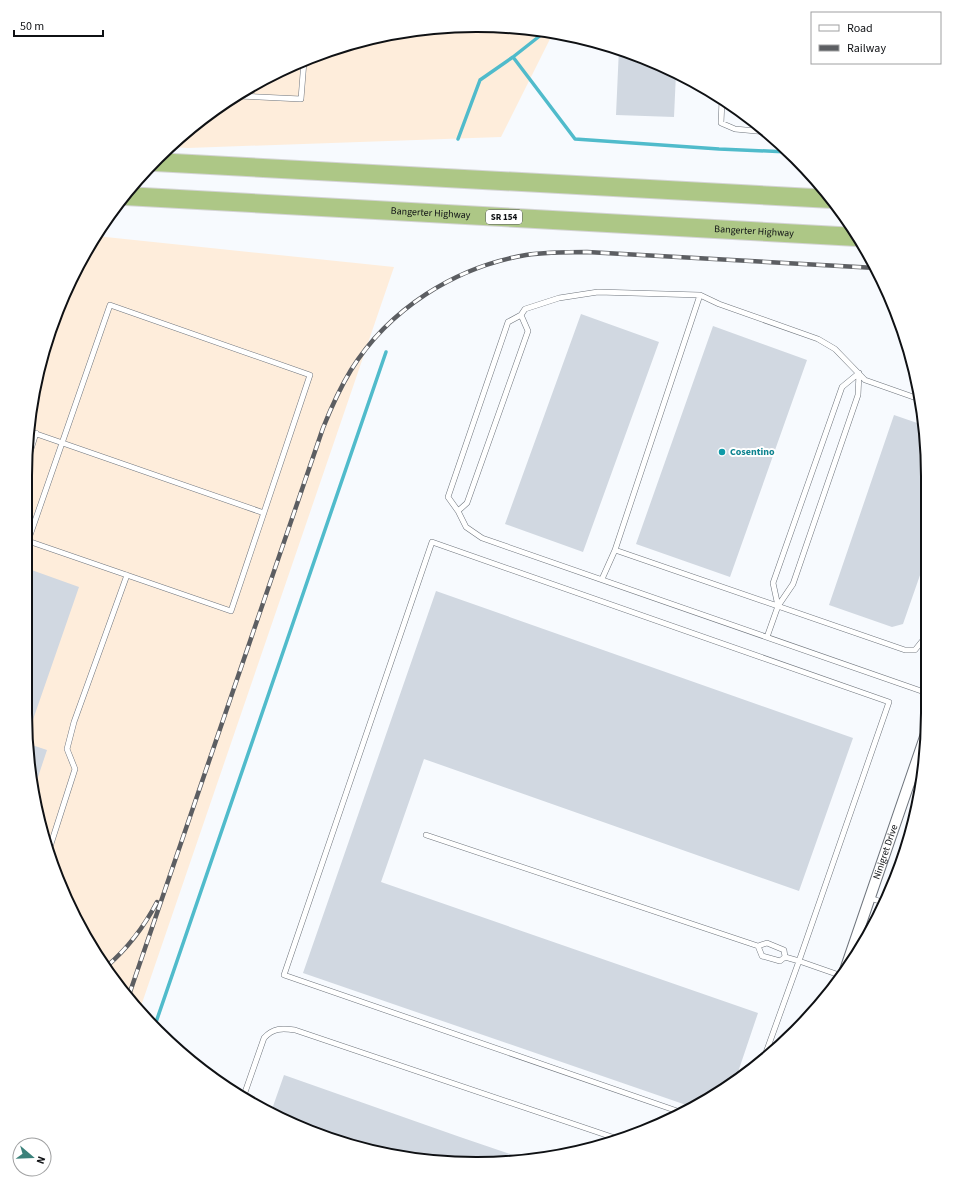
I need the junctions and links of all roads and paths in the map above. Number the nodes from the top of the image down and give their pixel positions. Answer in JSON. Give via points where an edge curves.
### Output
{"nodes":[{"id":1,"x":304,"y":67,"type":"edge"},
{"id":2,"x":247,"y":96,"type":"edge"},
{"id":3,"x":722,"y":106,"type":"edge"},
{"id":4,"x":756,"y":131,"type":"edge"},
{"id":5,"x":162,"y":162,"type":"edge"},
{"id":6,"x":132,"y":196,"type":"edge"},
{"id":7,"x":823,"y":199,"type":"edge"},
{"id":8,"x":850,"y":237,"type":"edge"},
{"id":9,"x":700,"y":295,"type":"junction"},
{"id":10,"x":521,"y":316,"type":"junction"},
{"id":11,"x":859,"y":373,"type":"junction"},
{"id":12,"x":913,"y":397,"type":"edge"},
{"id":13,"x":36,"y":433,"type":"joint"},
{"id":14,"x":34,"y":440,"type":"edge"},
{"id":15,"x":62,"y":442,"type":"junction"},
{"id":16,"x":458,"y":511,"type":"junction"},
{"id":17,"x":264,"y":514,"type":"junction"},
{"id":18,"x":32,"y":529,"type":"edge"},
{"id":19,"x":32,"y":542,"type":"edge"},
{"id":20,"x":614,"y":550,"type":"junction"},
{"id":21,"x":127,"y":575,"type":"junction"},
{"id":22,"x":602,"y":579,"type":"junction"},
{"id":23,"x":778,"y":606,"type":"junction"},
{"id":24,"x":767,"y":637,"type":"junction"},
{"id":25,"x":921,"y":642,"type":"edge"},
{"id":26,"x":921,"y":691,"type":"edge"},
{"id":27,"x":919,"y":756,"type":"edge"},
{"id":28,"x":426,"y":835,"type":"dead end"},
{"id":29,"x":52,"y":842,"type":"edge"},
{"id":30,"x":870,"y":898,"type":"junction"},
{"id":31,"x":879,"y":901,"type":"edge"},
{"id":32,"x":758,"y":946,"type":"junction"},
{"id":33,"x":852,"y":949,"type":"edge"},
{"id":34,"x":785,"y":957,"type":"junction"},
{"id":35,"x":799,"y":962,"type":"junction"},
{"id":36,"x":835,"y":974,"type":"edge"},
{"id":37,"x":767,"y":1049,"type":"edge"},
{"id":38,"x":245,"y":1092,"type":"edge"},
{"id":39,"x":675,"y":1110,"type":"edge"},
{"id":40,"x":610,"y":1136,"type":"edge"}],
"edges":[{"from":1,"to":2,"type":"lane","via":[[302,99]]},
{"from":3,"to":4,"type":"lane","via":[[721,123],[735,129]]},
{"from":5,"to":7,"type":"highway"},
{"from":6,"to":8,"type":"highway","name":"Bangerter Highway","number":"SR 154"},
{"from":9,"to":10,"type":"lane","via":[[598,292],[559,298],[525,309]]},
{"from":9,"to":11,"type":"lane","via":[[818,339],[835,349]]},
{"from":9,"to":20,"type":"lane"},
{"from":10,"to":16,"type":"lane","via":[[528,330],[467,503]]},
{"from":10,"to":16,"type":"lane","via":[[508,322],[448,497]]},
{"from":11,"to":12,"type":"lane","via":[[865,380]]},
{"from":11,"to":23,"type":"lane","via":[[858,395],[796,577]]},
{"from":11,"to":23,"type":"lane","via":[[842,387],[773,582]]},
{"from":13,"to":14,"type":"lane"},
{"from":13,"to":15,"type":"lane"},
{"from":15,"to":17,"type":"lane"},
{"from":15,"to":17,"type":"lane","via":[[110,305],[310,375]]},
{"from":15,"to":18,"type":"lane"},
{"from":16,"to":22,"type":"lane","via":[[466,527],[482,538]]},
{"from":17,"to":21,"type":"lane","via":[[231,611]]},
{"from":19,"to":21,"type":"lane"},
{"from":20,"to":22,"type":"lane"},
{"from":20,"to":23,"type":"lane"},
{"from":21,"to":29,"type":"lane","via":[[74,722],[67,749],[76,769]]},
{"from":22,"to":24,"type":"lane"},
{"from":23,"to":24,"type":"lane"},
{"from":23,"to":25,"type":"lane","via":[[905,650],[915,650]]},
{"from":24,"to":26,"type":"lane"},
{"from":27,"to":30,"type":"street","name":"Ninigret Drive"},
{"from":28,"to":32,"type":"lane"},
{"from":30,"to":31,"type":"lane"},
{"from":30,"to":33,"type":"street","name":"Ninigret Drive"},
{"from":32,"to":34,"type":"lane","via":[[767,943],[784,950]]},
{"from":32,"to":34,"type":"lane","via":[[762,956],[780,961]]},
{"from":34,"to":35,"type":"lane"},
{"from":35,"to":36,"type":"lane"},
{"from":35,"to":37,"type":"lane"},
{"from":35,"to":39,"type":"lane","via":[[889,702],[432,542],[284,975]]},
{"from":38,"to":40,"type":"lane","via":[[264,1038],[276,1029],[285,1028]]}]}
